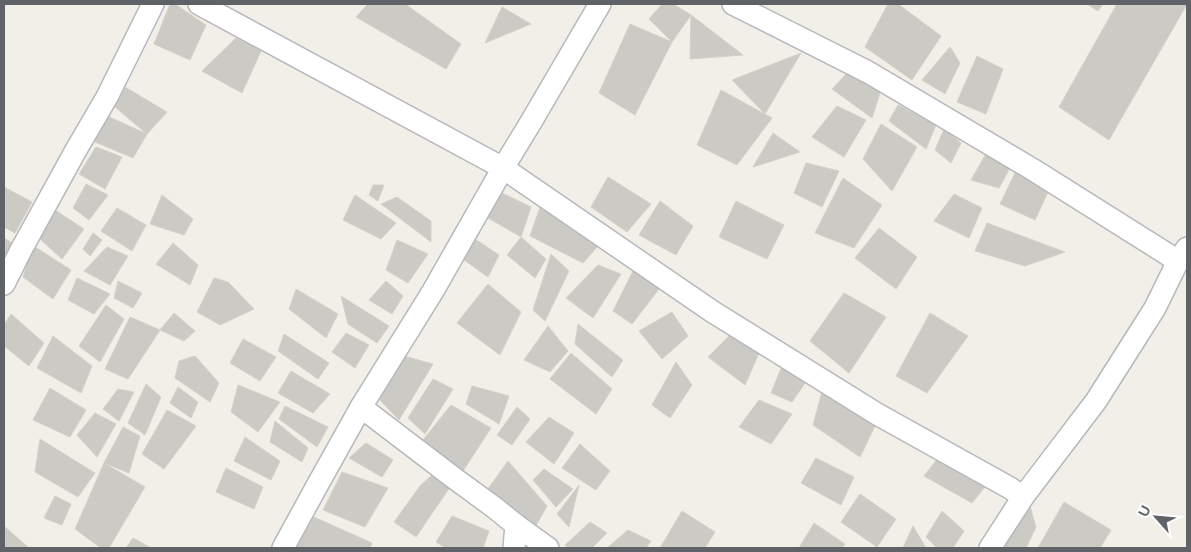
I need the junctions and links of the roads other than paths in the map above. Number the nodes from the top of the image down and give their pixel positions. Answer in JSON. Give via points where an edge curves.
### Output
{"nodes":[{"id":1,"x":154,"y":4,"type":"edge"},
{"id":2,"x":199,"y":4,"type":"edge"},
{"id":3,"x":600,"y":4,"type":"edge"},
{"id":4,"x":733,"y":4,"type":"edge"},
{"id":5,"x":503,"y":168,"type":"junction"},
{"id":6,"x":1182,"y":255,"type":"edge"},
{"id":7,"x":4,"y":284,"type":"edge"},
{"id":8,"x":361,"y":407,"type":"junction"},
{"id":9,"x":1023,"y":497,"type":"junction"},
{"id":10,"x":516,"y":525,"type":"junction"},
{"id":11,"x":283,"y":548,"type":"edge"},
{"id":12,"x":514,"y":548,"type":"edge"},
{"id":13,"x":548,"y":548,"type":"edge"},
{"id":14,"x":990,"y":548,"type":"edge"}],
"edges":[{"from":1,"to":7,"type":"street"},
{"from":2,"to":5,"type":"street"},
{"from":3,"to":5,"type":"street"},
{"from":4,"to":6,"type":"street","via":[[868,72]]},
{"from":5,"to":8,"type":"street","via":[[433,291]]},
{"from":5,"to":9,"type":"street","via":[[713,312],[877,414]]},
{"from":6,"to":9,"type":"street","via":[[1155,308],[1096,401]]},
{"from":8,"to":10,"type":"street"},
{"from":8,"to":11,"type":"street"},
{"from":9,"to":14,"type":"street"},
{"from":10,"to":12,"type":"street"},
{"from":10,"to":13,"type":"street"}]}
